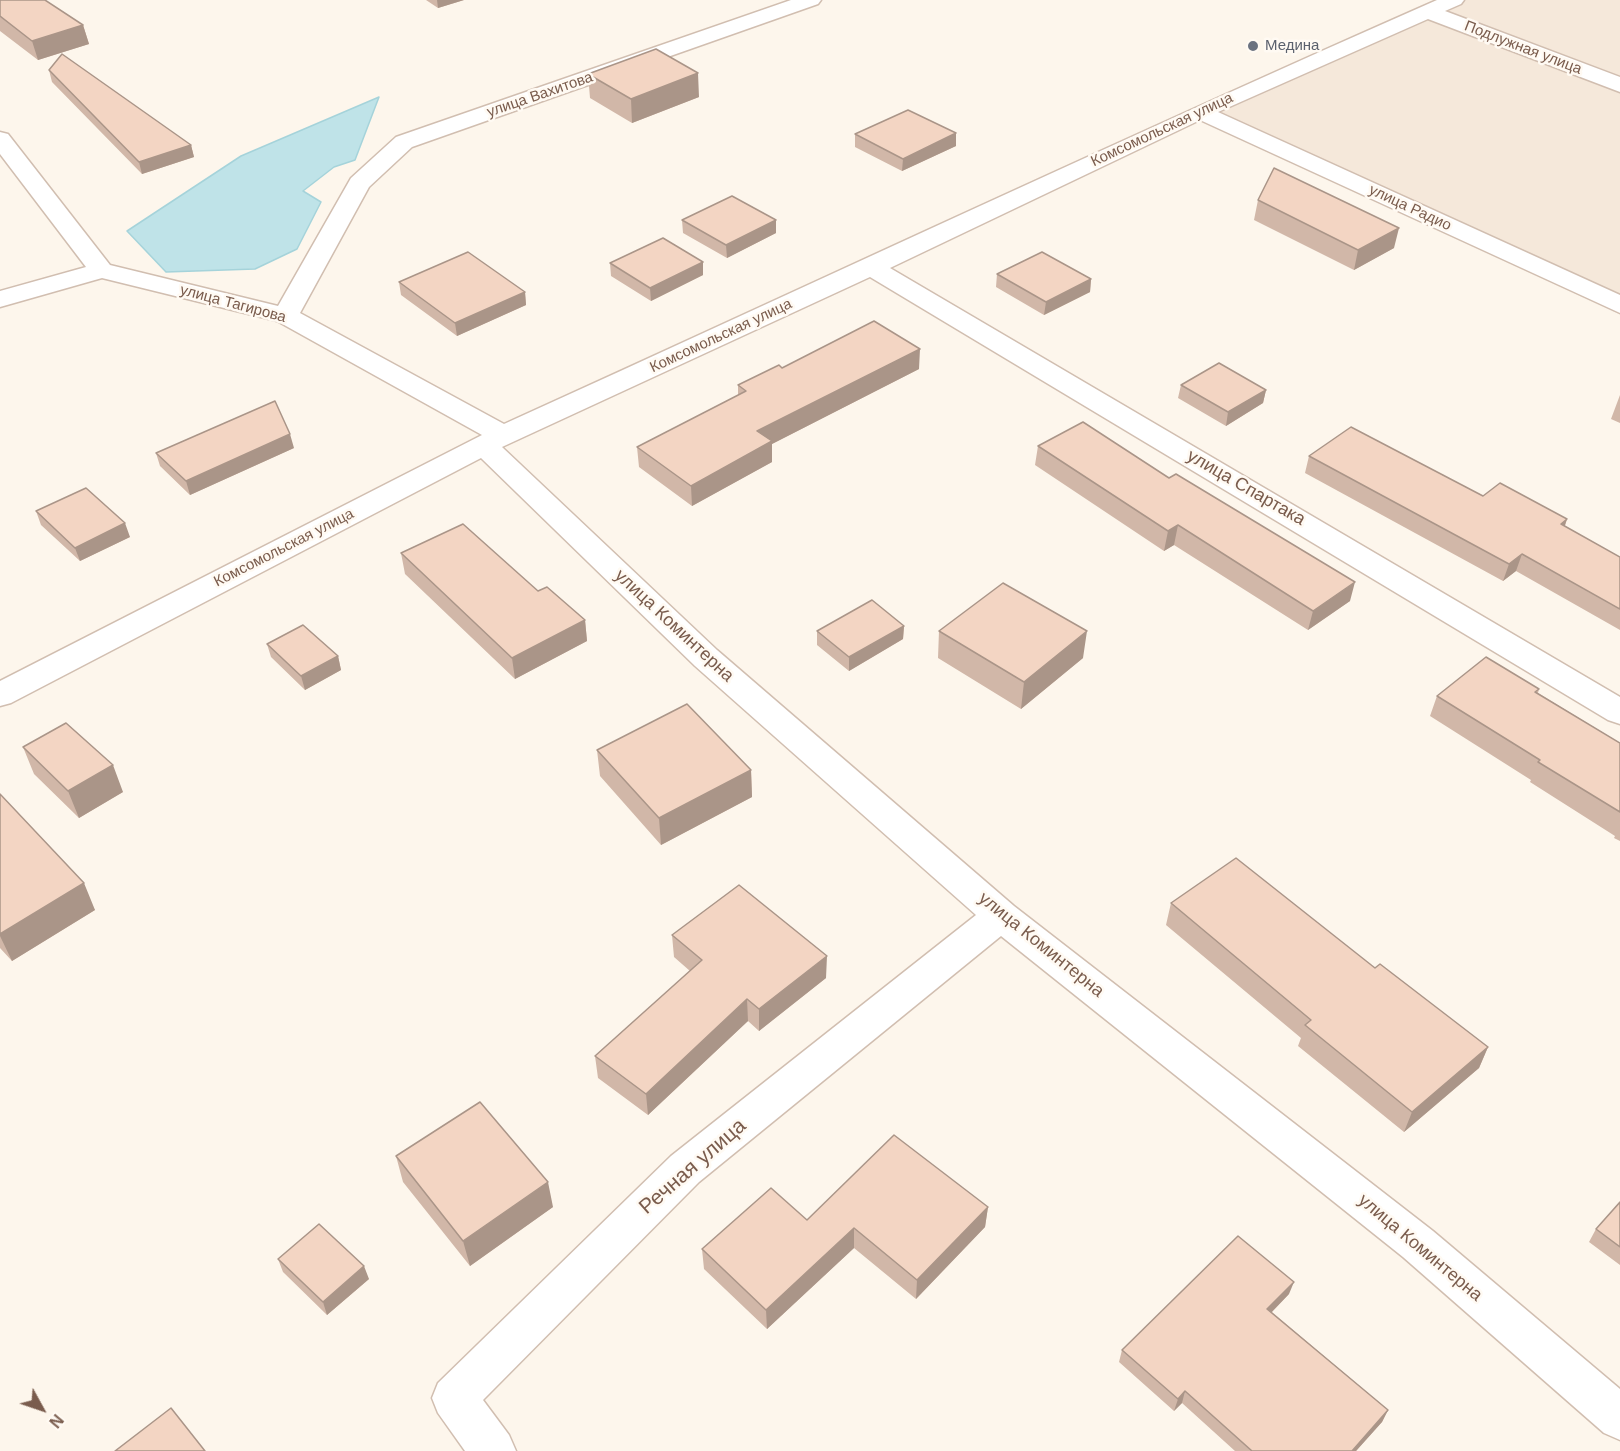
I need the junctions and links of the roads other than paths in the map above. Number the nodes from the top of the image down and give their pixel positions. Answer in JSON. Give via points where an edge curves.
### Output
{"nodes":[{"id":1,"x":811,"y":0,"type":"edge"},
{"id":2,"x":1454,"y":0,"type":"edge"},
{"id":3,"x":1426,"y":12,"type":"junction"},
{"id":4,"x":1620,"y":86,"type":"edge"},
{"id":5,"x":1200,"y":112,"type":"junction"},
{"id":6,"x":0,"y":139,"type":"edge"},
{"id":7,"x":871,"y":267,"type":"junction"},
{"id":8,"x":101,"y":270,"type":"junction"},
{"id":9,"x":0,"y":299,"type":"edge"},
{"id":10,"x":1620,"y":305,"type":"edge"},
{"id":11,"x":286,"y":316,"type":"junction"},
{"id":12,"x":494,"y":440,"type":"junction"},
{"id":13,"x":0,"y":695,"type":"edge"},
{"id":14,"x":1620,"y":712,"type":"edge"},
{"id":15,"x":1001,"y":915,"type":"junction"},
{"id":16,"x":1620,"y":1418,"type":"edge"},
{"id":17,"x":492,"y":1451,"type":"edge"}],
"edges":[{"from":1,"to":11,"type":"street","name":"улица Вахитова","via":[[404,142],[359,183]]},
{"from":2,"to":3,"type":"street","name":"Комсомольская улица"},
{"from":3,"to":4,"type":"street","name":"Подлужная улица"},
{"from":3,"to":5,"type":"street","name":"Комсомольская улица"},
{"from":5,"to":7,"type":"street","name":"Комсомольская улица"},
{"from":5,"to":10,"type":"street","name":"улица Радио"},
{"from":6,"to":8,"type":"street"},
{"from":7,"to":12,"type":"street","name":"Комсомольская улица"},
{"from":7,"to":14,"type":"street","name":"улица Спартака"},
{"from":8,"to":9,"type":"street"},
{"from":8,"to":11,"type":"street","name":"улица Тагирова"},
{"from":11,"to":12,"type":"street","name":"улица Тагирова"},
{"from":12,"to":13,"type":"street","name":"Комсомольская улица"},
{"from":12,"to":15,"type":"street","name":"улица Коминтерна","via":[[706,658]]},
{"from":15,"to":16,"type":"street","name":"улица Коминтерна","via":[[1418,1244]]},
{"from":15,"to":17,"type":"street","name":"Речная улица","via":[[685,1169],[454,1398]]}]}
